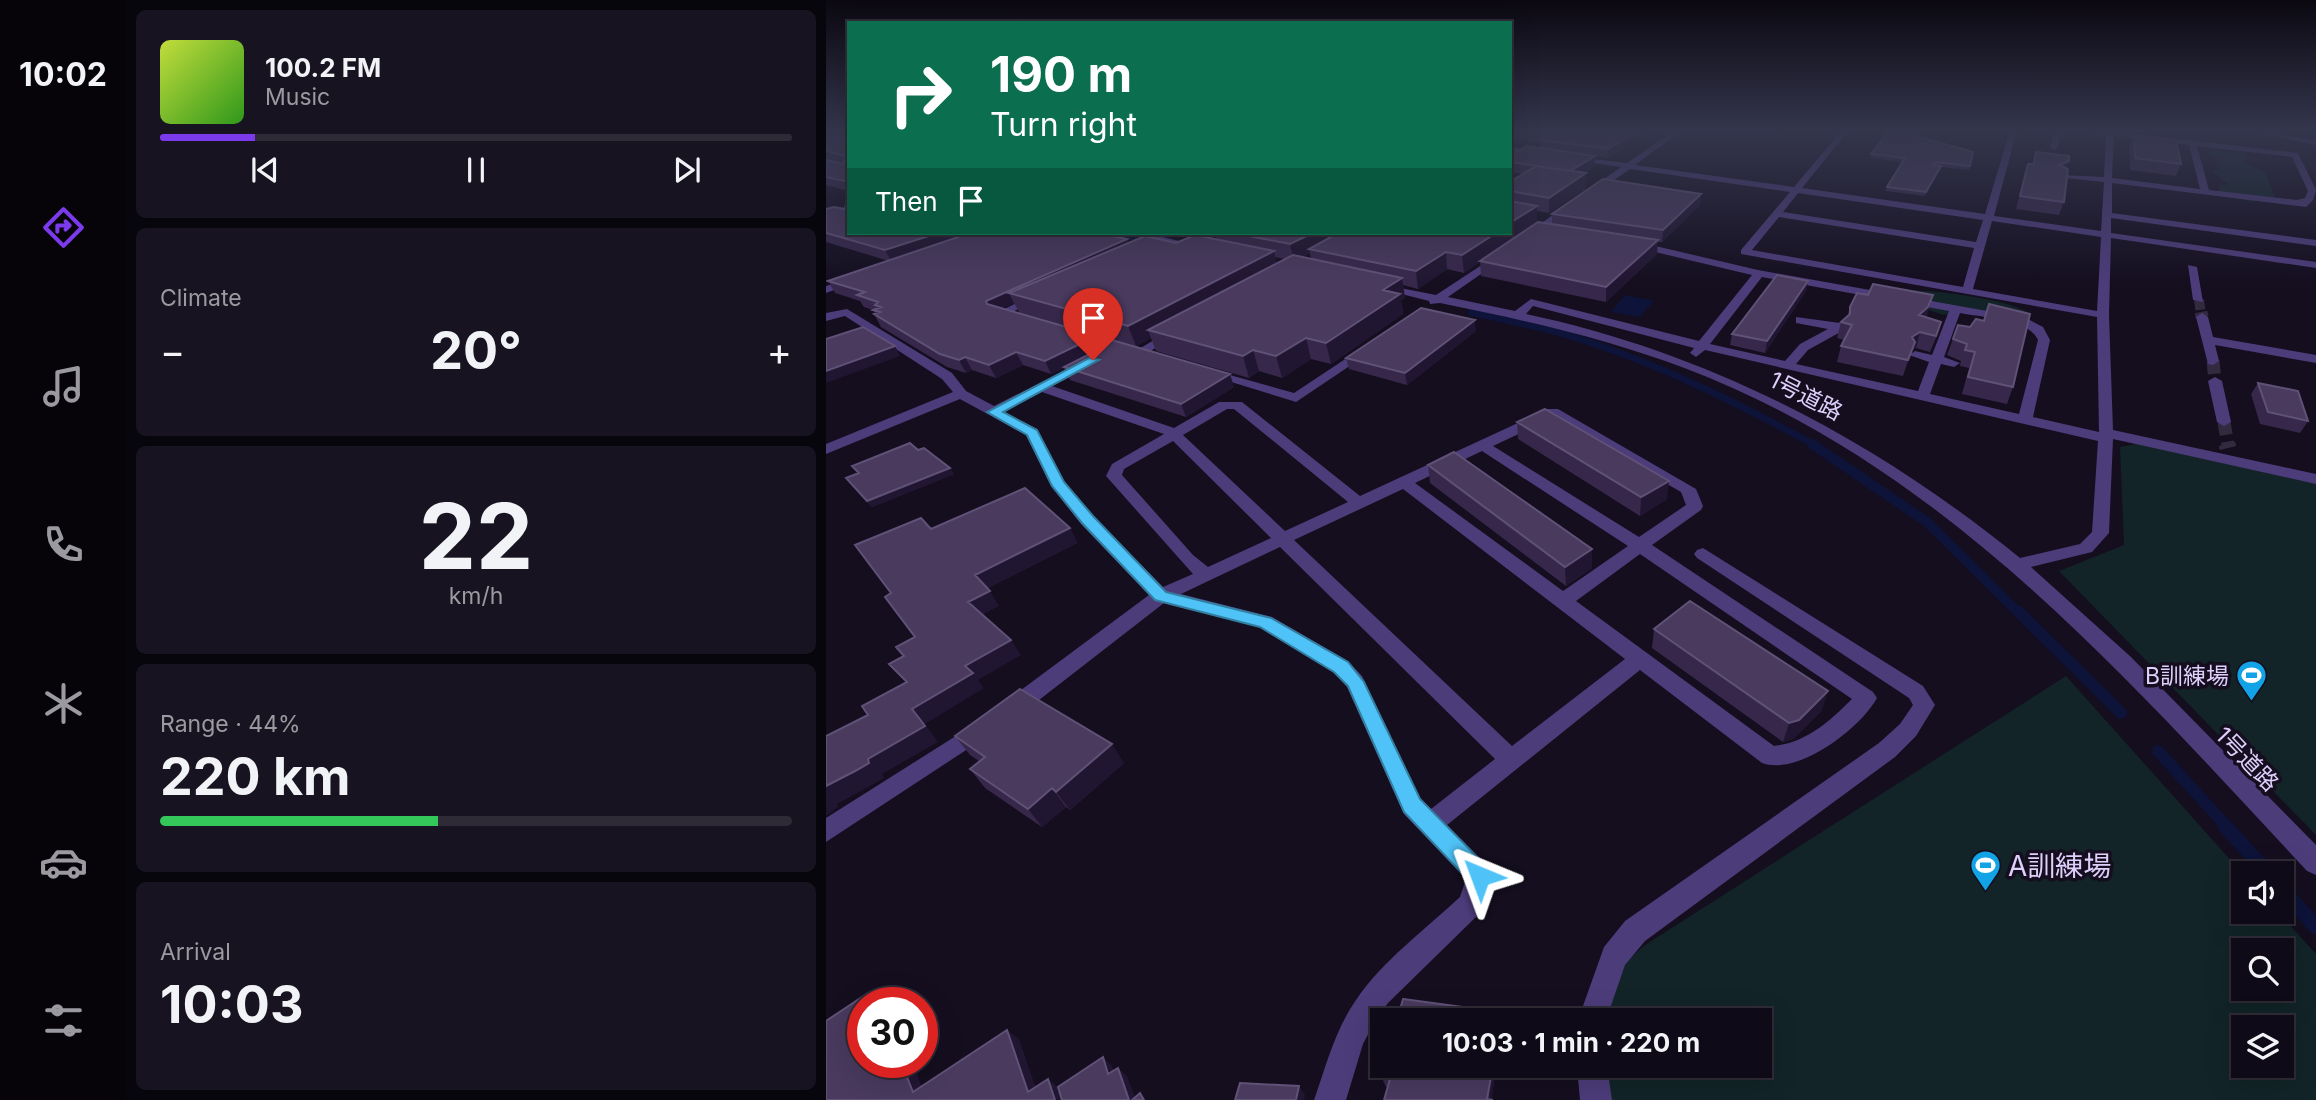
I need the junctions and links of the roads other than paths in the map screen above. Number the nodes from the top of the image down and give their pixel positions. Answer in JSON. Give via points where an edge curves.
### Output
{"nodes":[{"id":1,"x":1605,"y":181,"type":"edge"},
{"id":2,"x":1736,"y":181,"type":"edge"},
{"id":3,"x":1803,"y":181,"type":"edge"},
{"id":4,"x":1999,"y":181,"type":"edge"},
{"id":5,"x":2108,"y":181,"type":"edge"},
{"id":6,"x":2119,"y":181,"type":"edge"},
{"id":7,"x":2202,"y":181,"type":"edge"},
{"id":8,"x":2307,"y":181,"type":"edge"},
{"id":9,"x":1796,"y":190,"type":"junction"},
{"id":10,"x":2205,"y":192,"type":"junction"},
{"id":11,"x":2297,"y":203,"type":"junction"},
{"id":12,"x":2316,"y":206,"type":"edge"},
{"id":13,"x":1776,"y":214,"type":"junction"},
{"id":14,"x":2107,"y":215,"type":"junction"},
{"id":15,"x":1989,"y":217,"type":"junction"},
{"id":16,"x":1538,"y":230,"type":"junction"},
{"id":17,"x":1551,"y":232,"type":"edge"},
{"id":18,"x":2106,"y":234,"type":"junction"},
{"id":19,"x":1143,"y":235,"type":"edge"},
{"id":20,"x":1180,"y":235,"type":"edge"},
{"id":21,"x":1167,"y":240,"type":"junction"},
{"id":22,"x":1617,"y":242,"type":"edge"},
{"id":23,"x":2316,"y":243,"type":"edge"},
{"id":24,"x":1980,"y":246,"type":"junction"},
{"id":25,"x":1143,"y":251,"type":"edge"},
{"id":26,"x":1218,"y":251,"type":"edge"},
{"id":27,"x":2316,"y":265,"type":"edge"},
{"id":28,"x":2192,"y":267,"type":"dead end"},
{"id":29,"x":1759,"y":273,"type":"junction"},
{"id":30,"x":862,"y":278,"type":"edge"},
{"id":31,"x":1360,"y":282,"type":"edge"},
{"id":32,"x":826,"y":290,"type":"edge"},
{"id":33,"x":1967,"y":291,"type":"junction"},
{"id":34,"x":1047,"y":293,"type":"edge"},
{"id":35,"x":2199,"y":300,"type":"tunnel mouth"},
{"id":36,"x":1432,"y":303,"type":"junction"},
{"id":37,"x":1956,"y":309,"type":"junction"},
{"id":38,"x":2103,"y":315,"type":"junction"},
{"id":39,"x":1517,"y":316,"type":"junction"},
{"id":40,"x":826,"y":317,"type":"edge"},
{"id":41,"x":2202,"y":317,"type":"tunnel mouth"},
{"id":42,"x":1800,"y":320,"type":"dead end"},
{"id":43,"x":1025,"y":321,"type":"edge"},
{"id":44,"x":1186,"y":327,"type":"edge"},
{"id":45,"x":1941,"y":333,"type":"junction"},
{"id":46,"x":1963,"y":337,"type":"edge"},
{"id":47,"x":2208,"y":340,"type":"junction"},
{"id":48,"x":1372,"y":345,"type":"edge"},
{"id":49,"x":1702,"y":345,"type":"junction"},
{"id":50,"x":1915,"y":355,"type":"edge"},
{"id":51,"x":1936,"y":359,"type":"junction"},
{"id":52,"x":2316,"y":359,"type":"edge"},
{"id":53,"x":1093,"y":360,"type":"edge"},
{"id":54,"x":1164,"y":361,"type":"edge"},
{"id":55,"x":2213,"y":361,"type":"tunnel mouth"},
{"id":56,"x":1954,"y":363,"type":"edge"},
{"id":57,"x":1788,"y":364,"type":"junction"},
{"id":58,"x":1686,"y":365,"type":"junction"},
{"id":59,"x":1203,"y":372,"type":"edge"},
{"id":60,"x":2216,"y":381,"type":"tunnel mouth"},
{"id":61,"x":1041,"y":387,"type":"junction"},
{"id":62,"x":961,"y":394,"type":"junction"},
{"id":63,"x":1923,"y":395,"type":"junction"},
{"id":64,"x":993,"y":412,"type":"junction"},
{"id":65,"x":2025,"y":419,"type":"junction"},
{"id":66,"x":2224,"y":422,"type":"tunnel mouth"},
{"id":67,"x":1174,"y":435,"type":"junction"},
{"id":68,"x":2106,"y":435,"type":"junction"},
{"id":69,"x":1482,"y":445,"type":"junction"},
{"id":70,"x":826,"y":449,"type":"edge"},
{"id":71,"x":2316,"y":479,"type":"edge"},
{"id":72,"x":1404,"y":482,"type":"junction"},
{"id":73,"x":1359,"y":503,"type":"junction"},
{"id":74,"x":1284,"y":538,"type":"junction"},
{"id":75,"x":1638,"y":546,"type":"junction"},
{"id":76,"x":1703,"y":554,"type":"dead end"},
{"id":77,"x":2017,"y":565,"type":"junction"},
{"id":78,"x":1206,"y":575,"type":"junction"},
{"id":79,"x":1161,"y":596,"type":"junction"},
{"id":80,"x":1561,"y":601,"type":"junction"},
{"id":81,"x":1639,"y":659,"type":"junction"},
{"id":82,"x":1511,"y":760,"type":"junction"},
{"id":83,"x":1430,"y":824,"type":"junction"},
{"id":84,"x":826,"y":831,"type":"edge"},
{"id":85,"x":2316,"y":863,"type":"edge"},
{"id":86,"x":1596,"y":1008,"type":"edge"},
{"id":87,"x":1593,"y":1078,"type":"edge"},
{"id":88,"x":1330,"y":1100,"type":"edge"},
{"id":89,"x":1596,"y":1100,"type":"edge"}],
"edges":[{"from":1,"to":16,"type":"street","via":[[1548,218]]},
{"from":2,"to":9,"type":"street"},
{"from":3,"to":9,"type":"street"},
{"from":4,"to":15,"type":"street"},
{"from":5,"to":14,"type":"street"},
{"from":6,"to":10,"type":"street"},
{"from":7,"to":10,"type":"street"},
{"from":8,"to":11,"type":"street","via":[[2312,191],[2309,200]]},
{"from":9,"to":13,"type":"street"},
{"from":9,"to":15,"type":"street"},
{"from":10,"to":11,"type":"street"},
{"from":11,"to":12,"type":"street"},
{"from":13,"to":24,"type":"street"},
{"from":13,"to":33,"type":"street","via":[[1745,252]]},
{"from":14,"to":18,"type":"street"},
{"from":14,"to":23,"type":"street"},
{"from":15,"to":18,"type":"street"},
{"from":15,"to":24,"type":"street"},
{"from":16,"to":17,"type":"street"},
{"from":16,"to":36,"type":"street"},
{"from":18,"to":27,"type":"street"},
{"from":18,"to":38,"type":"street"},
{"from":19,"to":21,"type":"street"},
{"from":20,"to":21,"type":"street"},
{"from":21,"to":25,"type":"street"},
{"from":21,"to":26,"type":"street"},
{"from":22,"to":29,"type":"street","via":[[1661,248]]},
{"from":24,"to":33,"type":"street"},
{"from":28,"to":35,"type":"street"},
{"from":29,"to":37,"type":"street"},
{"from":29,"to":49,"type":"street"},
{"from":30,"to":32,"type":"street"},
{"from":31,"to":36,"type":"street","name":"1号道路"},
{"from":33,"to":38,"type":"street"},
{"from":34,"to":43,"type":"street","via":[[1000,314]]},
{"from":36,"to":39,"type":"street","name":"1号道路"},
{"from":37,"to":45,"type":"street"},
{"from":37,"to":65,"type":"street","via":[[2026,321],[2039,330],[2043,340]]},
{"from":38,"to":68,"type":"street"},
{"from":39,"to":49,"type":"street","via":[[1531,302]]},
{"from":39,"to":58,"type":"street","name":"1号道路","via":[[1629,344]]},
{"from":40,"to":62,"type":"street","via":[[847,312],[864,331],[947,376]]},
{"from":41,"to":47,"type":"street"},
{"from":42,"to":57,"type":"street","via":[[1840,327],[1804,347]]},
{"from":44,"to":54,"type":"street","via":[[1131,351]]},
{"from":45,"to":46,"type":"street"},
{"from":45,"to":51,"type":"street"},
{"from":47,"to":52,"type":"street"},
{"from":47,"to":55,"type":"street"},
{"from":48,"to":59,"type":"street","via":[[1296,398]]},
{"from":49,"to":57,"type":"street"},
{"from":49,"to":58,"type":"street"},
{"from":50,"to":51,"type":"street"},
{"from":51,"to":56,"type":"street"},
{"from":51,"to":63,"type":"street"},
{"from":53,"to":61,"type":"street"},
{"from":57,"to":63,"type":"street"},
{"from":58,"to":77,"type":"street","name":"1号道路","via":[[1792,412],[1882,463]]},
{"from":60,"to":66,"type":"street"},
{"from":61,"to":64,"type":"street"},
{"from":61,"to":67,"type":"street","via":[[1161,426]]},
{"from":62,"to":64,"type":"street"},
{"from":62,"to":70,"type":"street"},
{"from":63,"to":65,"type":"street"},
{"from":64,"to":79,"type":"street","via":[[1032,432],[1058,483],[1087,520]]},
{"from":65,"to":68,"type":"street"},
{"from":67,"to":73,"type":"street","via":[[1224,405],[1237,405]]},
{"from":67,"to":74,"type":"street"},
{"from":67,"to":78,"type":"street","via":[[1117,467],[1114,476]]},
{"from":68,"to":71,"type":"street","via":[[2230,454]]},
{"from":68,"to":77,"type":"street","via":[[2100,533],[2085,548]]},
{"from":69,"to":72,"type":"street"},
{"from":69,"to":75,"type":"street"},
{"from":69,"to":75,"type":"street","via":[[1553,412],[1688,489],[1695,506]]},
{"from":72,"to":73,"type":"street"},
{"from":72,"to":80,"type":"street"},
{"from":73,"to":74,"type":"street"},
{"from":74,"to":78,"type":"street"},
{"from":74,"to":82,"type":"street"},
{"from":75,"to":80,"type":"street"},
{"from":75,"to":81,"type":"street","via":[[1866,698],[1833,732],[1794,755],[1770,756]]},
{"from":76,"to":86,"type":"street","via":[[1916,692],[1924,705],[1908,730],[1887,750],[1636,931],[1614,957]]},
{"from":77,"to":85,"type":"street","name":"1号道路","via":[[2096,635]]},
{"from":78,"to":79,"type":"street"},
{"from":79,"to":83,"type":"street","via":[[1265,622],[1341,667],[1355,682],[1412,806]]},
{"from":79,"to":84,"type":"street","via":[[1012,709]]},
{"from":80,"to":81,"type":"street"},
{"from":81,"to":82,"type":"street"},
{"from":82,"to":83,"type":"street"},
{"from":83,"to":88,"type":"street","via":[[1480,876],[1470,905],[1378,993],[1350,1039]]},
{"from":87,"to":89,"type":"street"}]}
